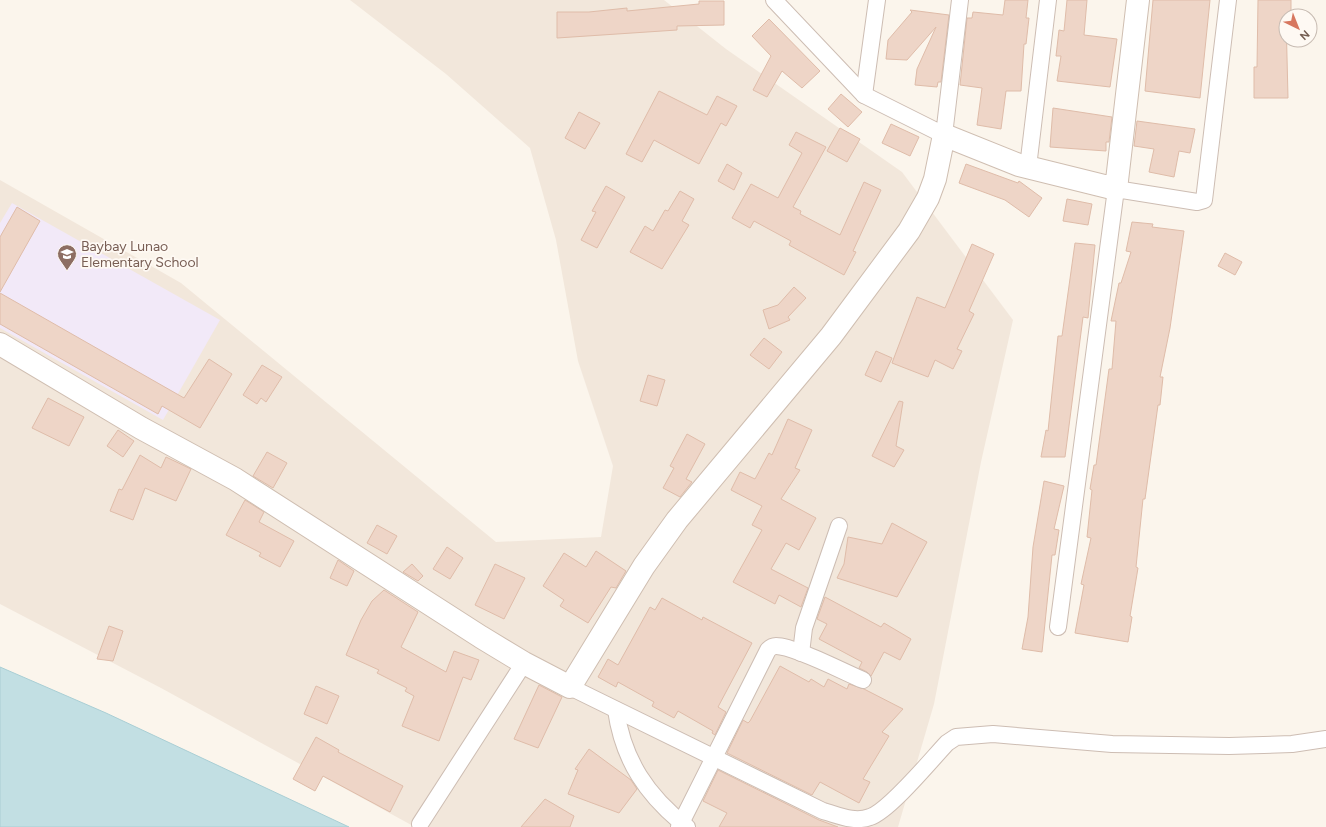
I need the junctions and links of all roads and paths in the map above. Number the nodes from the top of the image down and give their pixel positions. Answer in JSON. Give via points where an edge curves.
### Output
{"nodes":[{"id":1,"x":774,"y":0,"type":"edge"},
{"id":2,"x":877,"y":0,"type":"edge"},
{"id":3,"x":960,"y":0,"type":"edge"},
{"id":4,"x":1048,"y":0,"type":"edge"},
{"id":5,"x":1138,"y":0,"type":"edge"},
{"id":6,"x":1228,"y":0,"type":"edge"},
{"id":7,"x":864,"y":95,"type":"junction"},
{"id":8,"x":944,"y":135,"type":"junction"},
{"id":9,"x":1028,"y":167,"type":"junction"},
{"id":10,"x":1116,"y":189,"type":"junction"},
{"id":11,"x":0,"y":344,"type":"edge"},
{"id":12,"x":839,"y":526,"type":"dead end"},
{"id":13,"x":1058,"y":627,"type":"dead end"},
{"id":14,"x":801,"y":653,"type":"junction"},
{"id":15,"x":524,"y":663,"type":"junction"},
{"id":16,"x":863,"y":680,"type":"dead end"},
{"id":17,"x":570,"y":688,"type":"junction"},
{"id":18,"x":616,"y":710,"type":"junction"},
{"id":19,"x":1326,"y":738,"type":"edge"},
{"id":20,"x":715,"y":757,"type":"junction"},
{"id":21,"x":853,"y":823,"type":"edge"},
{"id":22,"x":420,"y":824,"type":"dead end"},
{"id":23,"x":682,"y":826,"type":"edge"}],
"edges":[{"from":1,"to":7,"type":"street"},
{"from":2,"to":7,"type":"street"},
{"from":3,"to":8,"type":"street"},
{"from":4,"to":9,"type":"street"},
{"from":5,"to":10,"type":"street"},
{"from":6,"to":10,"type":"street","via":[[1206,197],[1197,202]]},
{"from":7,"to":8,"type":"street"},
{"from":8,"to":9,"type":"street"},
{"from":8,"to":17,"type":"street","via":[[935,179],[928,198],[909,231],[831,336],[677,520],[644,566]]},
{"from":9,"to":10,"type":"street"},
{"from":10,"to":13,"type":"street"},
{"from":11,"to":15,"type":"street","via":[[141,428],[235,479],[336,546]]},
{"from":12,"to":14,"type":"street","via":[[804,628]]},
{"from":14,"to":16,"type":"street"},
{"from":14,"to":20,"type":"street","via":[[778,646],[768,650]]},
{"from":15,"to":17,"type":"street"},
{"from":15,"to":22,"type":"street"},
{"from":17,"to":18,"type":"street"},
{"from":18,"to":20,"type":"street"},
{"from":18,"to":23,"type":"street","via":[[628,758],[653,795]]},
{"from":19,"to":21,"type":"street","via":[[1292,744],[1229,746],[1112,744],[993,734],[956,737],[947,743],[886,808]]},
{"from":20,"to":21,"type":"street","via":[[823,811]]},
{"from":20,"to":23,"type":"street"}]}
